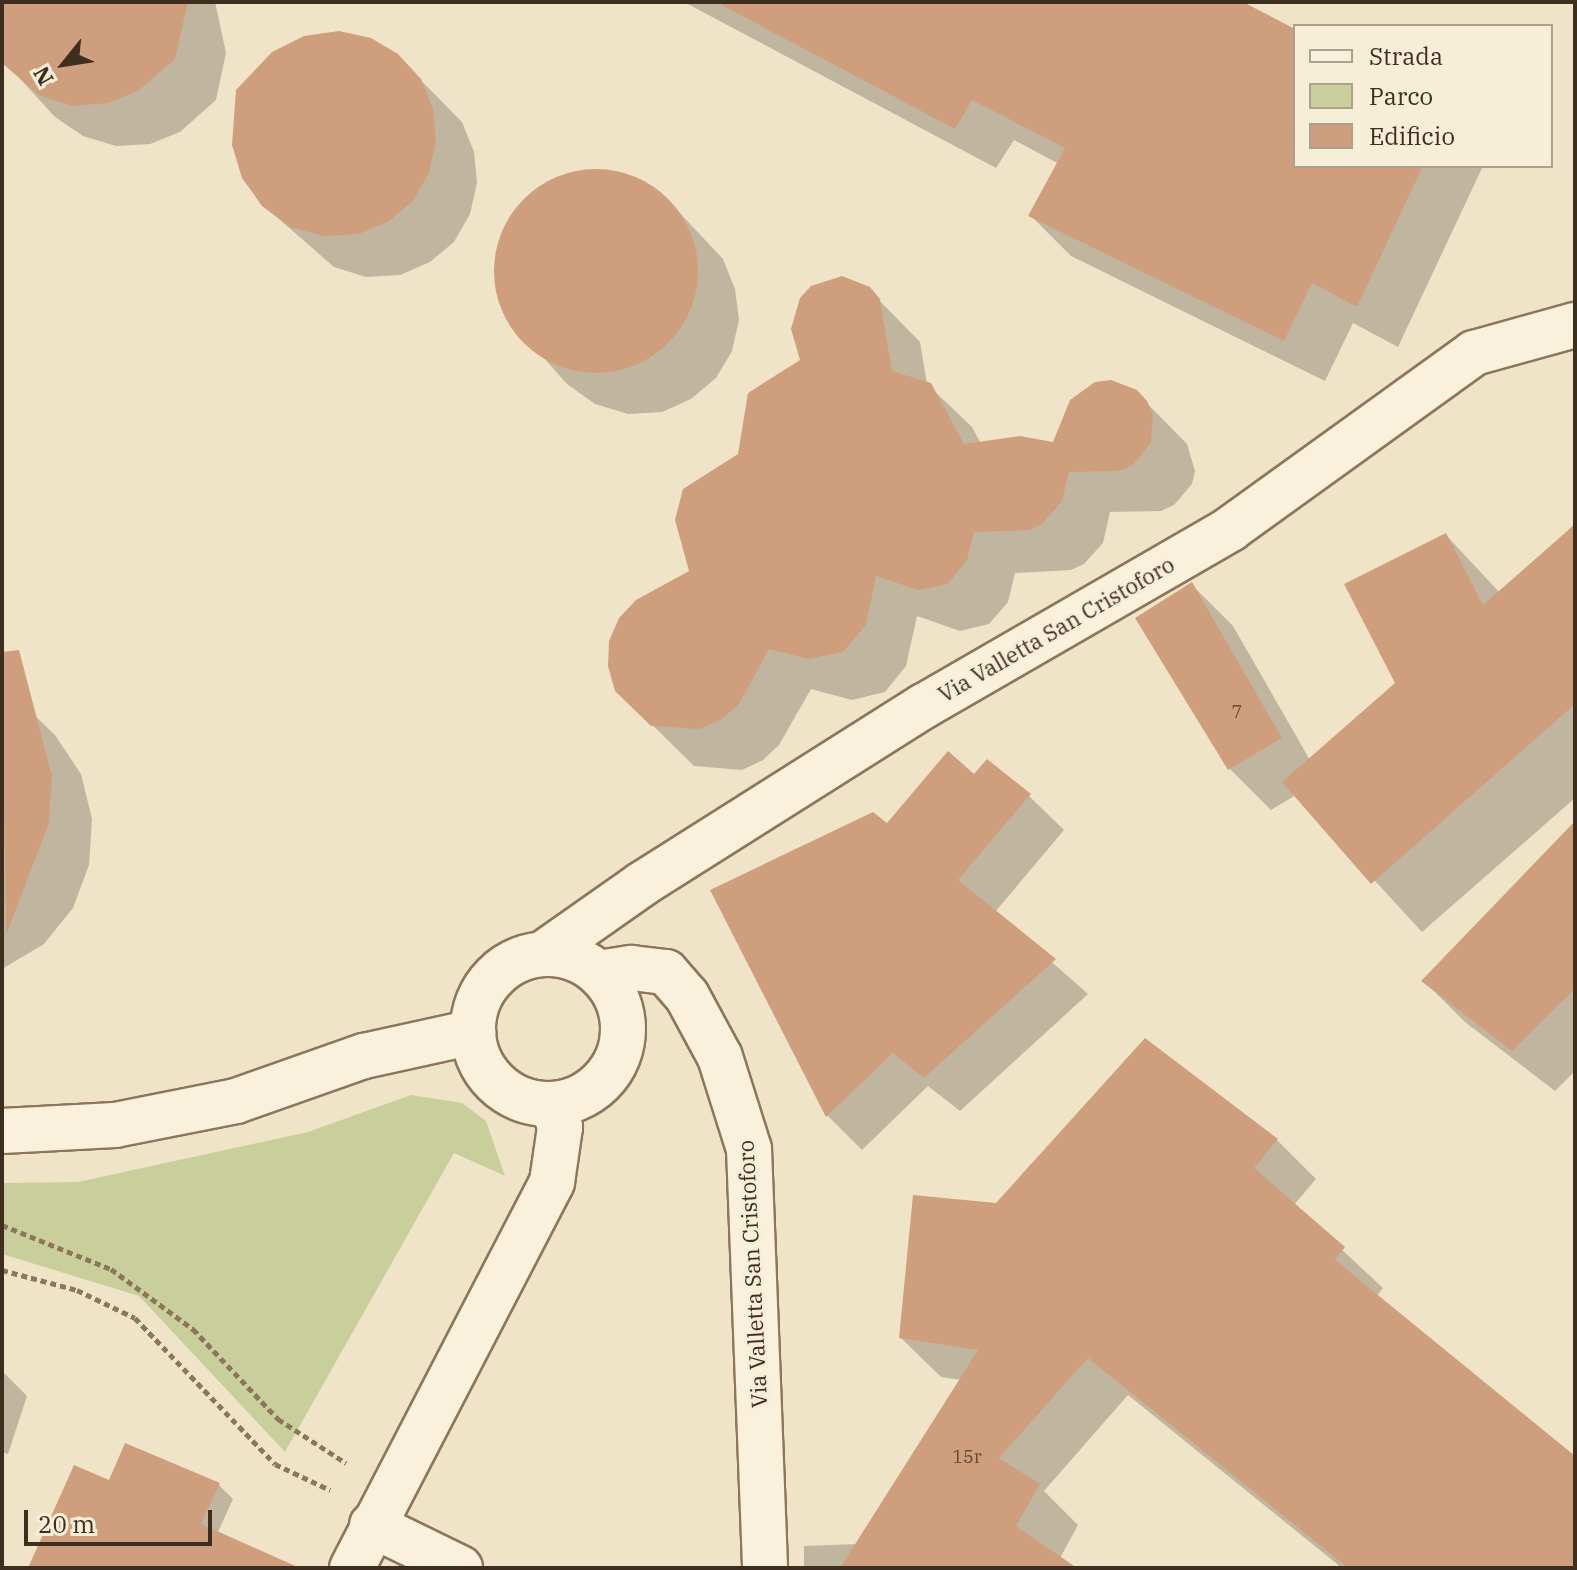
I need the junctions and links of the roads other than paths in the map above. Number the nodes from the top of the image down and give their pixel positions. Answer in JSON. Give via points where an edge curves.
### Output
{"nodes":[{"id":1,"x":1575,"y":325,"type":"edge"},
{"id":2,"x":544,"y":953,"type":"junction"},
{"id":3,"x":599,"y":973,"type":"junction"},
{"id":4,"x":473,"y":1032,"type":"junction"},
{"id":5,"x":553,"y":1105,"type":"junction"},
{"id":6,"x":2,"y":1131,"type":"edge"},
{"id":7,"x":376,"y":1518,"type":"junction"},
{"id":8,"x":352,"y":1568,"type":"edge"},
{"id":9,"x":460,"y":1568,"type":"edge"},
{"id":10,"x":765,"y":1568,"type":"edge"}],
"edges":[{"from":1,"to":2,"type":"street","name":"Via Valletta San Cristoforo","via":[[1474,353],[1230,529],[924,706],[642,884]]},
{"from":2,"to":3,"type":"street","via":[[564,954]]},
{"from":2,"to":4,"type":"street","via":[[520,958],[484,987]]},
{"from":3,"to":5,"type":"street","via":[[616,993],[623,1042],[599,1085],[578,1099]]},
{"from":3,"to":10,"type":"street","name":"Via Valletta San Cristoforo","via":[[632,968],[666,972],[687,996],[720,1057],[749,1149]]},
{"from":4,"to":5,"type":"street","via":[[477,1056],[489,1077],[529,1102]]},
{"from":4,"to":6,"type":"street","via":[[364,1056],[236,1101],[115,1125]]},
{"from":5,"to":7,"type":"street","via":[[560,1127],[552,1182]]},
{"from":7,"to":8,"type":"street"},
{"from":7,"to":9,"type":"street"}]}
